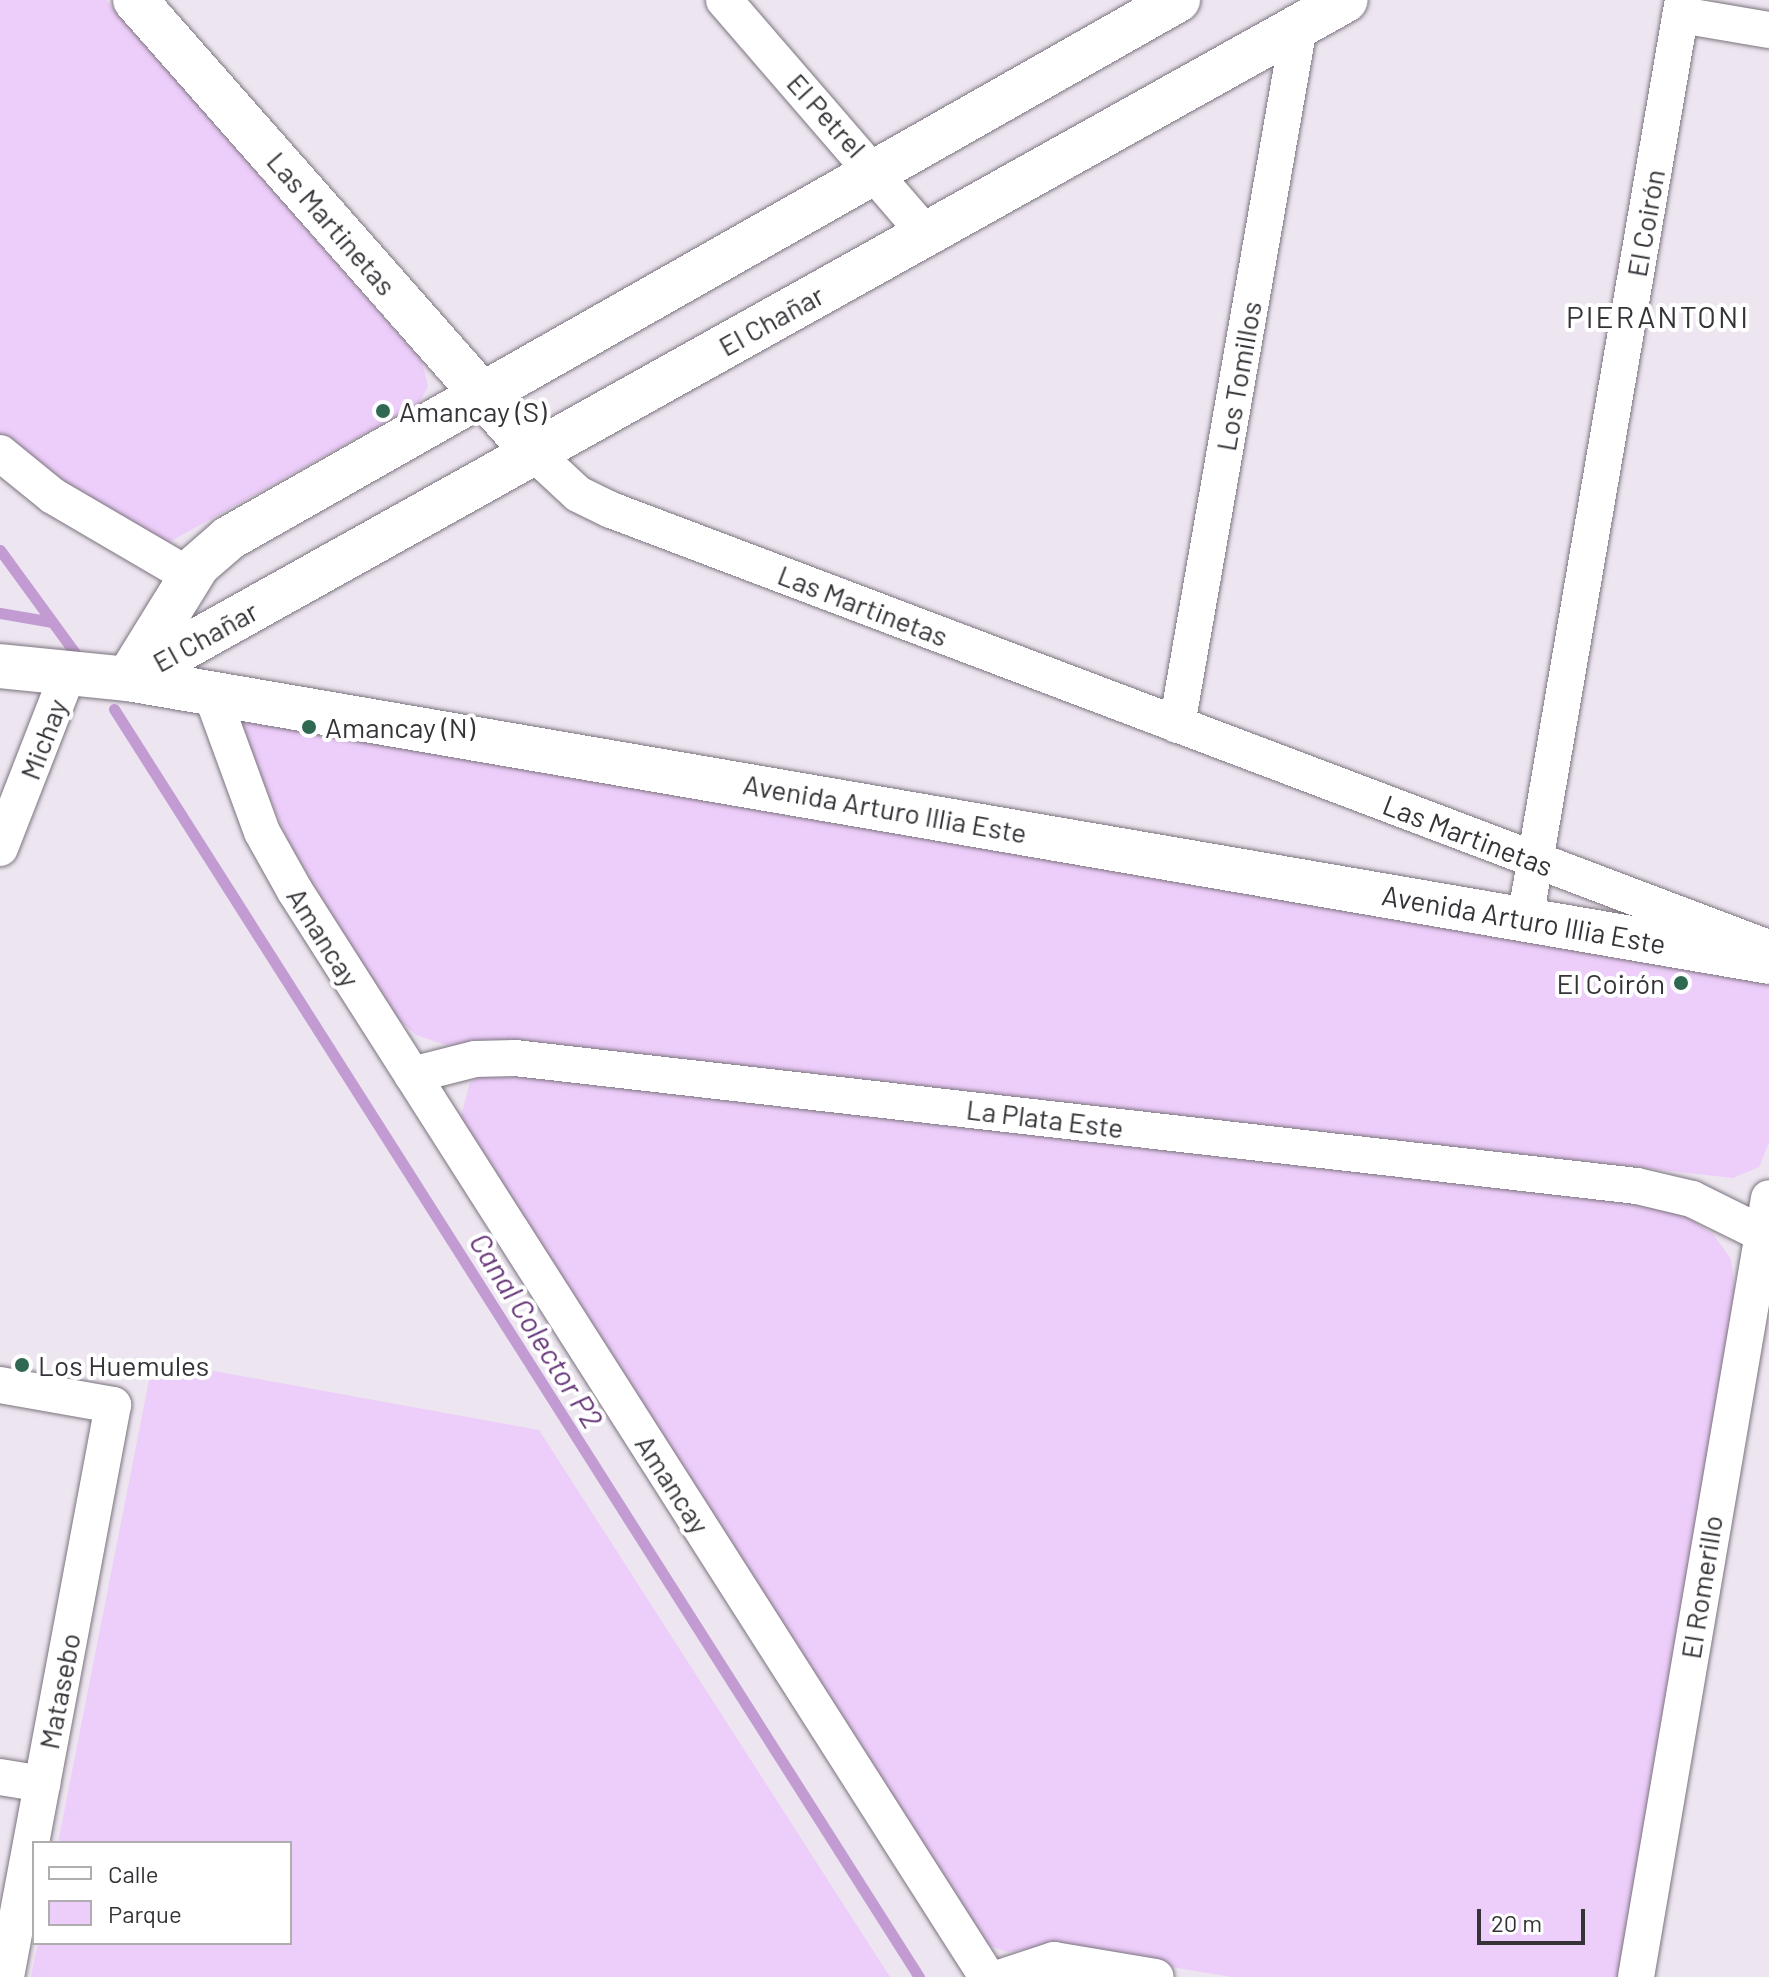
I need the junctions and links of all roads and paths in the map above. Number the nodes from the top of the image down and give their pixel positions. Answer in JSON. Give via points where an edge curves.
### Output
{"nodes":[{"id":1,"x":135,"y":0,"type":"edge"},
{"id":2,"x":724,"y":0,"type":"edge"},
{"id":3,"x":1178,"y":0,"type":"edge"},
{"id":4,"x":1346,"y":0,"type":"edge"},
{"id":5,"x":1682,"y":8,"type":"edge"},
{"id":6,"x":1299,"y":27,"type":"junction"},
{"id":7,"x":1769,"y":30,"type":"edge"},
{"id":8,"x":877,"y":171,"type":"junction"},
{"id":9,"x":926,"y":234,"type":"junction"},
{"id":10,"x":482,"y":395,"type":"junction"},
{"id":11,"x":0,"y":453,"type":"edge"},
{"id":12,"x":534,"y":453,"type":"junction"},
{"id":13,"x":190,"y":576,"type":"junction"},
{"id":14,"x":0,"y":666,"type":"edge"},
{"id":15,"x":68,"y":674,"type":"junction"},
{"id":16,"x":128,"y":679,"type":"junction"},
{"id":17,"x":210,"y":690,"type":"junction"},
{"id":18,"x":1177,"y":725,"type":"junction"},
{"id":19,"x":0,"y":848,"type":"edge"},
{"id":20,"x":1535,"y":860,"type":"junction"},
{"id":21,"x":1525,"y":920,"type":"junction"},
{"id":22,"x":1769,"y":949,"type":"edge"},
{"id":23,"x":1769,"y":962,"type":"edge"},
{"id":24,"x":412,"y":1075,"type":"junction"},
{"id":25,"x":1769,"y":1198,"type":"edge"},
{"id":26,"x":1765,"y":1235,"type":"edge"},
{"id":27,"x":0,"y":1385,"type":"edge"},
{"id":28,"x":0,"y":1777,"type":"edge"},
{"id":29,"x":42,"y":1784,"type":"junction"},
{"id":30,"x":6,"y":1977,"type":"edge"},
{"id":31,"x":987,"y":1977,"type":"edge"},
{"id":32,"x":1002,"y":1977,"type":"edge"},
{"id":33,"x":1156,"y":1977,"type":"edge"},
{"id":34,"x":1636,"y":1977,"type":"edge"}],
"edges":[{"from":1,"to":10,"type":"street","name":"Las Martinetas"},
{"from":2,"to":8,"type":"street","name":"El Petrel"},
{"from":3,"to":8,"type":"street","name":"El Chañar"},
{"from":4,"to":6,"type":"street","name":"El Chañar"},
{"from":5,"to":7,"type":"street"},
{"from":5,"to":20,"type":"street","name":"El Coirón"},
{"from":6,"to":9,"type":"street","name":"El Chañar"},
{"from":6,"to":18,"type":"street","name":"Los Tomillos"},
{"from":8,"to":9,"type":"street","name":"El Petrel"},
{"from":8,"to":10,"type":"street","name":"El Chañar"},
{"from":9,"to":12,"type":"street","name":"El Chañar"},
{"from":10,"to":12,"type":"street","name":"Las Martinetas"},
{"from":10,"to":13,"type":"street","name":"El Chañar","via":[[229,538]]},
{"from":11,"to":13,"type":"street","via":[[53,496]]},
{"from":12,"to":16,"type":"street","name":"El Chañar"},
{"from":12,"to":18,"type":"street","name":"Las Martinetas","via":[[578,494],[611,510]]},
{"from":13,"to":16,"type":"street","name":"El Chañar"},
{"from":14,"to":15,"type":"street","name":"Avenida Arturo Illia Este"},
{"from":15,"to":16,"type":"street","name":"Avenida Arturo Illia Este"},
{"from":15,"to":19,"type":"street","name":"Michay"},
{"from":16,"to":17,"type":"street","name":"Avenida Arturo Illia Este"},
{"from":17,"to":21,"type":"street","name":"Avenida Arturo Illia Este"},
{"from":17,"to":24,"type":"street","name":"Amancay","via":[[272,853]]},
{"from":18,"to":20,"type":"street","name":"Las Martinetas"},
{"from":20,"to":21,"type":"street","name":"El Coirón"},
{"from":20,"to":22,"type":"street","name":"Las Martinetas"},
{"from":21,"to":23,"type":"street","name":"Avenida Arturo Illia Este"},
{"from":24,"to":26,"type":"street","name":"La Plata Este","via":[[475,1059],[515,1058],[1679,1195]]},
{"from":24,"to":31,"type":"street","name":"Amancay"},
{"from":25,"to":26,"type":"street","name":"El Romerillo"},
{"from":26,"to":34,"type":"street","name":"El Romerillo"},
{"from":27,"to":29,"type":"street","name":"Matasebo","via":[[113,1405]]},
{"from":28,"to":29,"type":"street"},
{"from":29,"to":30,"type":"street","name":"Matasebo"},
{"from":32,"to":33,"type":"street","via":[[1054,1960]]}]}
